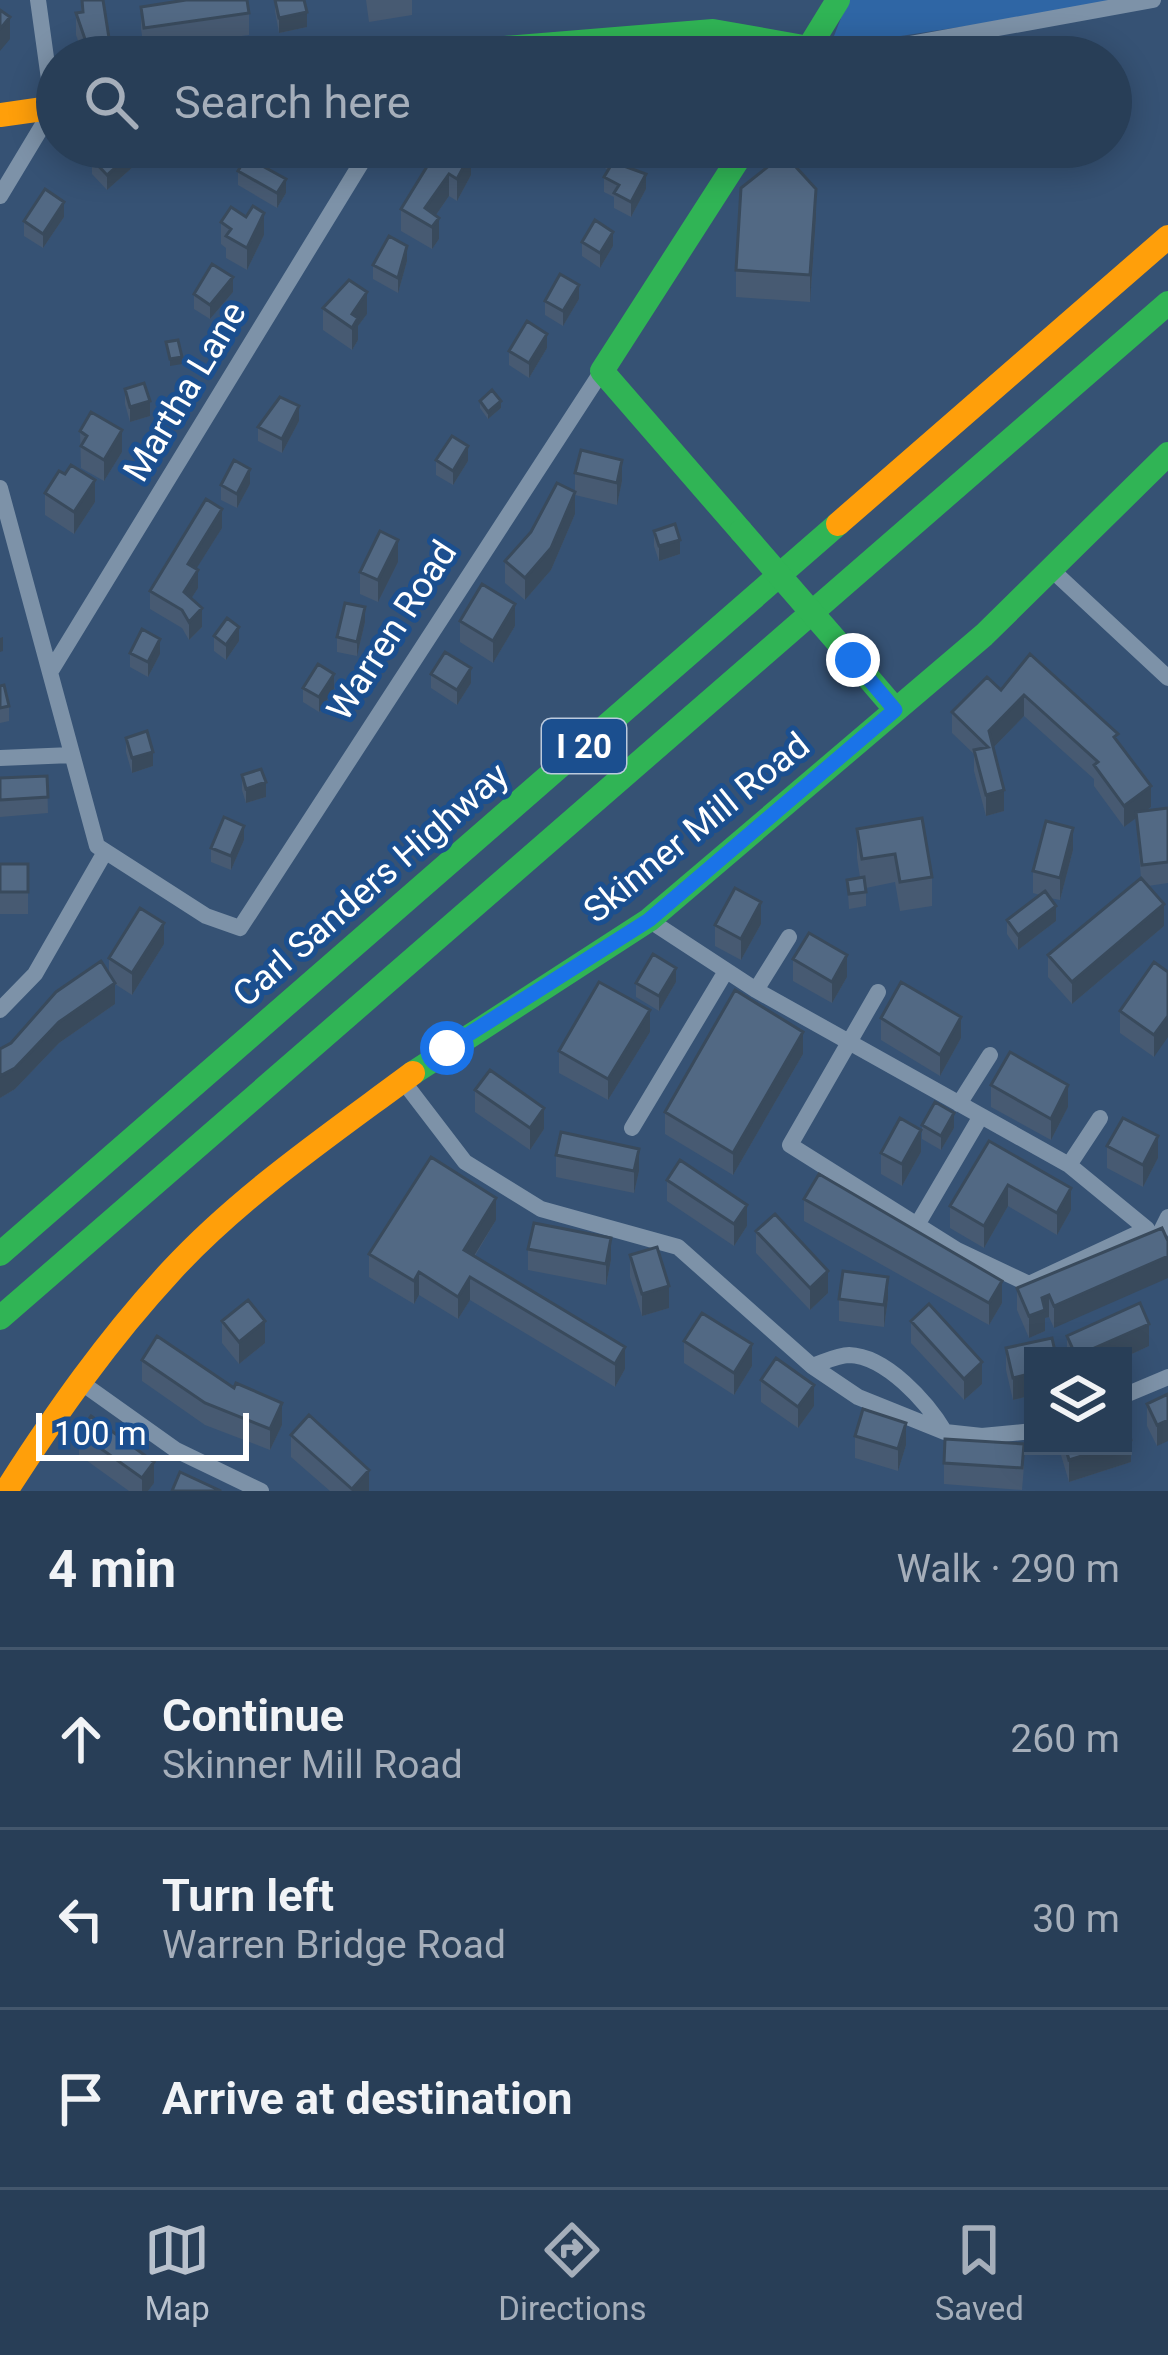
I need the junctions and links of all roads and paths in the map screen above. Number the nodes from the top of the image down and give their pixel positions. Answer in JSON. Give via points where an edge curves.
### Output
{"nodes":[{"id":1,"x":38,"y":0,"type":"edge"},
{"id":2,"x":838,"y":0,"type":"edge"},
{"id":3,"x":1153,"y":0,"type":"edge"},
{"id":4,"x":44,"y":36,"type":"edge"},
{"id":5,"x":651,"y":36,"type":"edge"},
{"id":6,"x":735,"y":36,"type":"edge"},
{"id":7,"x":816,"y":36,"type":"edge"},
{"id":8,"x":954,"y":36,"type":"edge"},
{"id":9,"x":36,"y":110,"type":"edge"},
{"id":10,"x":0,"y":115,"type":"edge"},
{"id":11,"x":36,"y":138,"type":"edge"},
{"id":12,"x":358,"y":168,"type":"edge"},
{"id":13,"x":732,"y":168,"type":"edge"},
{"id":14,"x":0,"y":196,"type":"edge"},
{"id":15,"x":1168,"y":238,"type":"edge"},
{"id":16,"x":1168,"y":303,"type":"edge"},
{"id":17,"x":602,"y":371,"type":"junction"},
{"id":18,"x":1168,"y":454,"type":"edge"},
{"id":19,"x":2,"y":499,"type":"edge"},
{"id":20,"x":1053,"y":571,"type":"junction"},
{"id":21,"x":52,"y":669,"type":"junction"},
{"id":22,"x":1168,"y":678,"type":"edge"},
{"id":23,"x":895,"y":710,"type":"junction"},
{"id":24,"x":72,"y":755,"type":"junction"},
{"id":25,"x":0,"y":758,"type":"edge"},
{"id":26,"x":106,"y":853,"type":"junction"},
{"id":27,"x":649,"y":920,"type":"junction"},
{"id":28,"x":789,"y":937,"type":"dead end"},
{"id":29,"x":726,"y":971,"type":"junction"},
{"id":30,"x":756,"y":990,"type":"junction"},
{"id":31,"x":878,"y":992,"type":"dead end"},
{"id":32,"x":0,"y":1010,"type":"edge"},
{"id":33,"x":846,"y":1042,"type":"junction"},
{"id":34,"x":990,"y":1055,"type":"dead end"},
{"id":35,"x":404,"y":1081,"type":"junction"},
{"id":36,"x":959,"y":1104,"type":"junction"},
{"id":37,"x":981,"y":1116,"type":"junction"},
{"id":38,"x":1100,"y":1118,"type":"dead end"},
{"id":39,"x":632,"y":1128,"type":"dead end"},
{"id":40,"x":1069,"y":1165,"type":"junction"},
{"id":41,"x":917,"y":1226,"type":"junction"},
{"id":42,"x":1161,"y":1229,"type":"edge"},
{"id":43,"x":0,"y":1253,"type":"edge"},
{"id":44,"x":0,"y":1318,"type":"edge"},
{"id":45,"x":812,"y":1366,"type":"junction"},
{"id":46,"x":1168,"y":1377,"type":"edge"},
{"id":47,"x":79,"y":1381,"type":"junction"},
{"id":48,"x":1132,"y":1392,"type":"edge"},
{"id":49,"x":944,"y":1432,"type":"junction"},
{"id":50,"x":1024,"y":1432,"type":"edge"},
{"id":51,"x":11,"y":1489,"type":"edge"},
{"id":52,"x":261,"y":1491,"type":"edge"}],
"edges":[{"from":1,"to":4,"type":"street"},
{"from":2,"to":7,"type":"main road"},
{"from":3,"to":8,"type":"street"},
{"from":5,"to":6,"type":"main road"},
{"from":9,"to":10,"type":"main road"},
{"from":11,"to":14,"type":"street"},
{"from":12,"to":21,"type":"street","name":"Martha Lane"},
{"from":13,"to":17,"type":"main road","name":"Warren Road"},
{"from":15,"to":43,"type":"main road","name":"Carl Sanders Highway","number":"I 20"},
{"from":16,"to":44,"type":"main road","number":"I 20"},
{"from":17,"to":23,"type":"main road","bridge":true},
{"from":17,"to":26,"type":"street","name":"Warren Road","via":[[240,928],[206,916]]},
{"from":18,"to":20,"type":"main road","name":"Skinner Mill Road"},
{"from":19,"to":21,"type":"street"},
{"from":20,"to":22,"type":"street"},
{"from":20,"to":23,"type":"main road","name":"Skinner Mill Road"},
{"from":21,"to":24,"type":"street"},
{"from":23,"to":27,"type":"main road","name":"Skinner Mill Road"},
{"from":24,"to":25,"type":"street"},
{"from":24,"to":26,"type":"street","via":[[97,846]]},
{"from":26,"to":32,"type":"street","via":[[35,974]]},
{"from":27,"to":29,"type":"street"},
{"from":27,"to":35,"type":"main road","name":"Skinner Mill Road"},
{"from":28,"to":30,"type":"street"},
{"from":29,"to":30,"type":"street"},
{"from":29,"to":39,"type":"street"},
{"from":30,"to":33,"type":"street"},
{"from":31,"to":33,"type":"street"},
{"from":33,"to":36,"type":"street"},
{"from":33,"to":41,"type":"street","via":[[790,1145]]},
{"from":34,"to":36,"type":"street"},
{"from":35,"to":45,"type":"street","via":[[465,1162],[541,1209],[678,1247]]},
{"from":35,"to":47,"type":"main road","name":"Skinner Mill Road","via":[[173,1268]]},
{"from":36,"to":37,"type":"street"},
{"from":37,"to":40,"type":"street"},
{"from":37,"to":41,"type":"street"},
{"from":38,"to":40,"type":"street"},
{"from":40,"to":42,"type":"street"},
{"from":41,"to":42,"type":"street","via":[[1029,1284]]},
{"from":45,"to":49,"type":"street","via":[[858,1397]]},
{"from":45,"to":49,"type":"street","via":[[846,1355],[876,1361]]},
{"from":46,"to":48,"type":"street"},
{"from":47,"to":51,"type":"main road","name":"Skinner Mill Road"},
{"from":47,"to":52,"type":"street","via":[[176,1450]]},
{"from":49,"to":50,"type":"street"}]}
